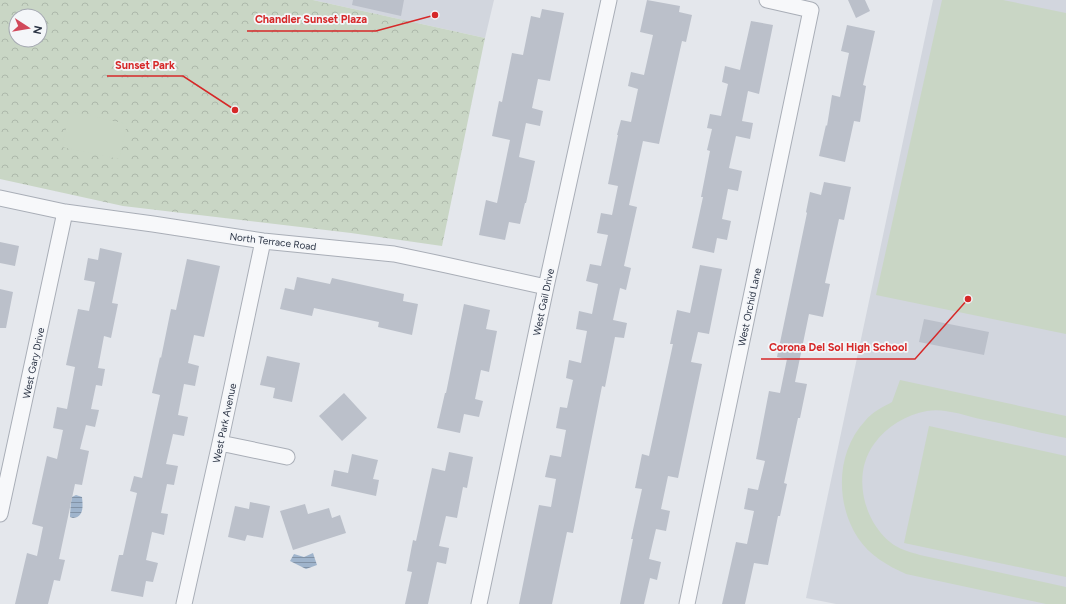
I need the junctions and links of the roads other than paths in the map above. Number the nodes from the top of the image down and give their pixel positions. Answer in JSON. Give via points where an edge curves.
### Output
{"nodes":[{"id":1,"x":609,"y":0,"type":"edge"},
{"id":2,"x":767,"y":0,"type":"edge"},
{"id":3,"x":0,"y":198,"type":"edge"},
{"id":4,"x":65,"y":212,"type":"junction"},
{"id":5,"x":263,"y":241,"type":"junction"},
{"id":6,"x":546,"y":287,"type":"junction"},
{"id":7,"x":220,"y":443,"type":"junction"},
{"id":8,"x":287,"y":457,"type":"dead end"},
{"id":9,"x":0,"y":514,"type":"edge"},
{"id":10,"x":184,"y":604,"type":"edge"},
{"id":11,"x":479,"y":604,"type":"edge"},
{"id":12,"x":687,"y":604,"type":"edge"}],
"edges":[{"from":1,"to":6,"type":"street","name":"West Gail Drive"},
{"from":2,"to":12,"type":"street","name":"West Orchid Lane","via":[[811,10]]},
{"from":3,"to":4,"type":"street","name":"North Terrace Road"},
{"from":4,"to":5,"type":"street","name":"North Terrace Road"},
{"from":4,"to":9,"type":"street","name":"West Gary Drive"},
{"from":5,"to":6,"type":"street","name":"North Terrace Road","via":[[394,254]]},
{"from":5,"to":7,"type":"street","name":"West Park Avenue"},
{"from":6,"to":11,"type":"street","name":"West Gail Drive"},
{"from":7,"to":8,"type":"street"},
{"from":7,"to":10,"type":"street","name":"West Park Avenue"}]}
